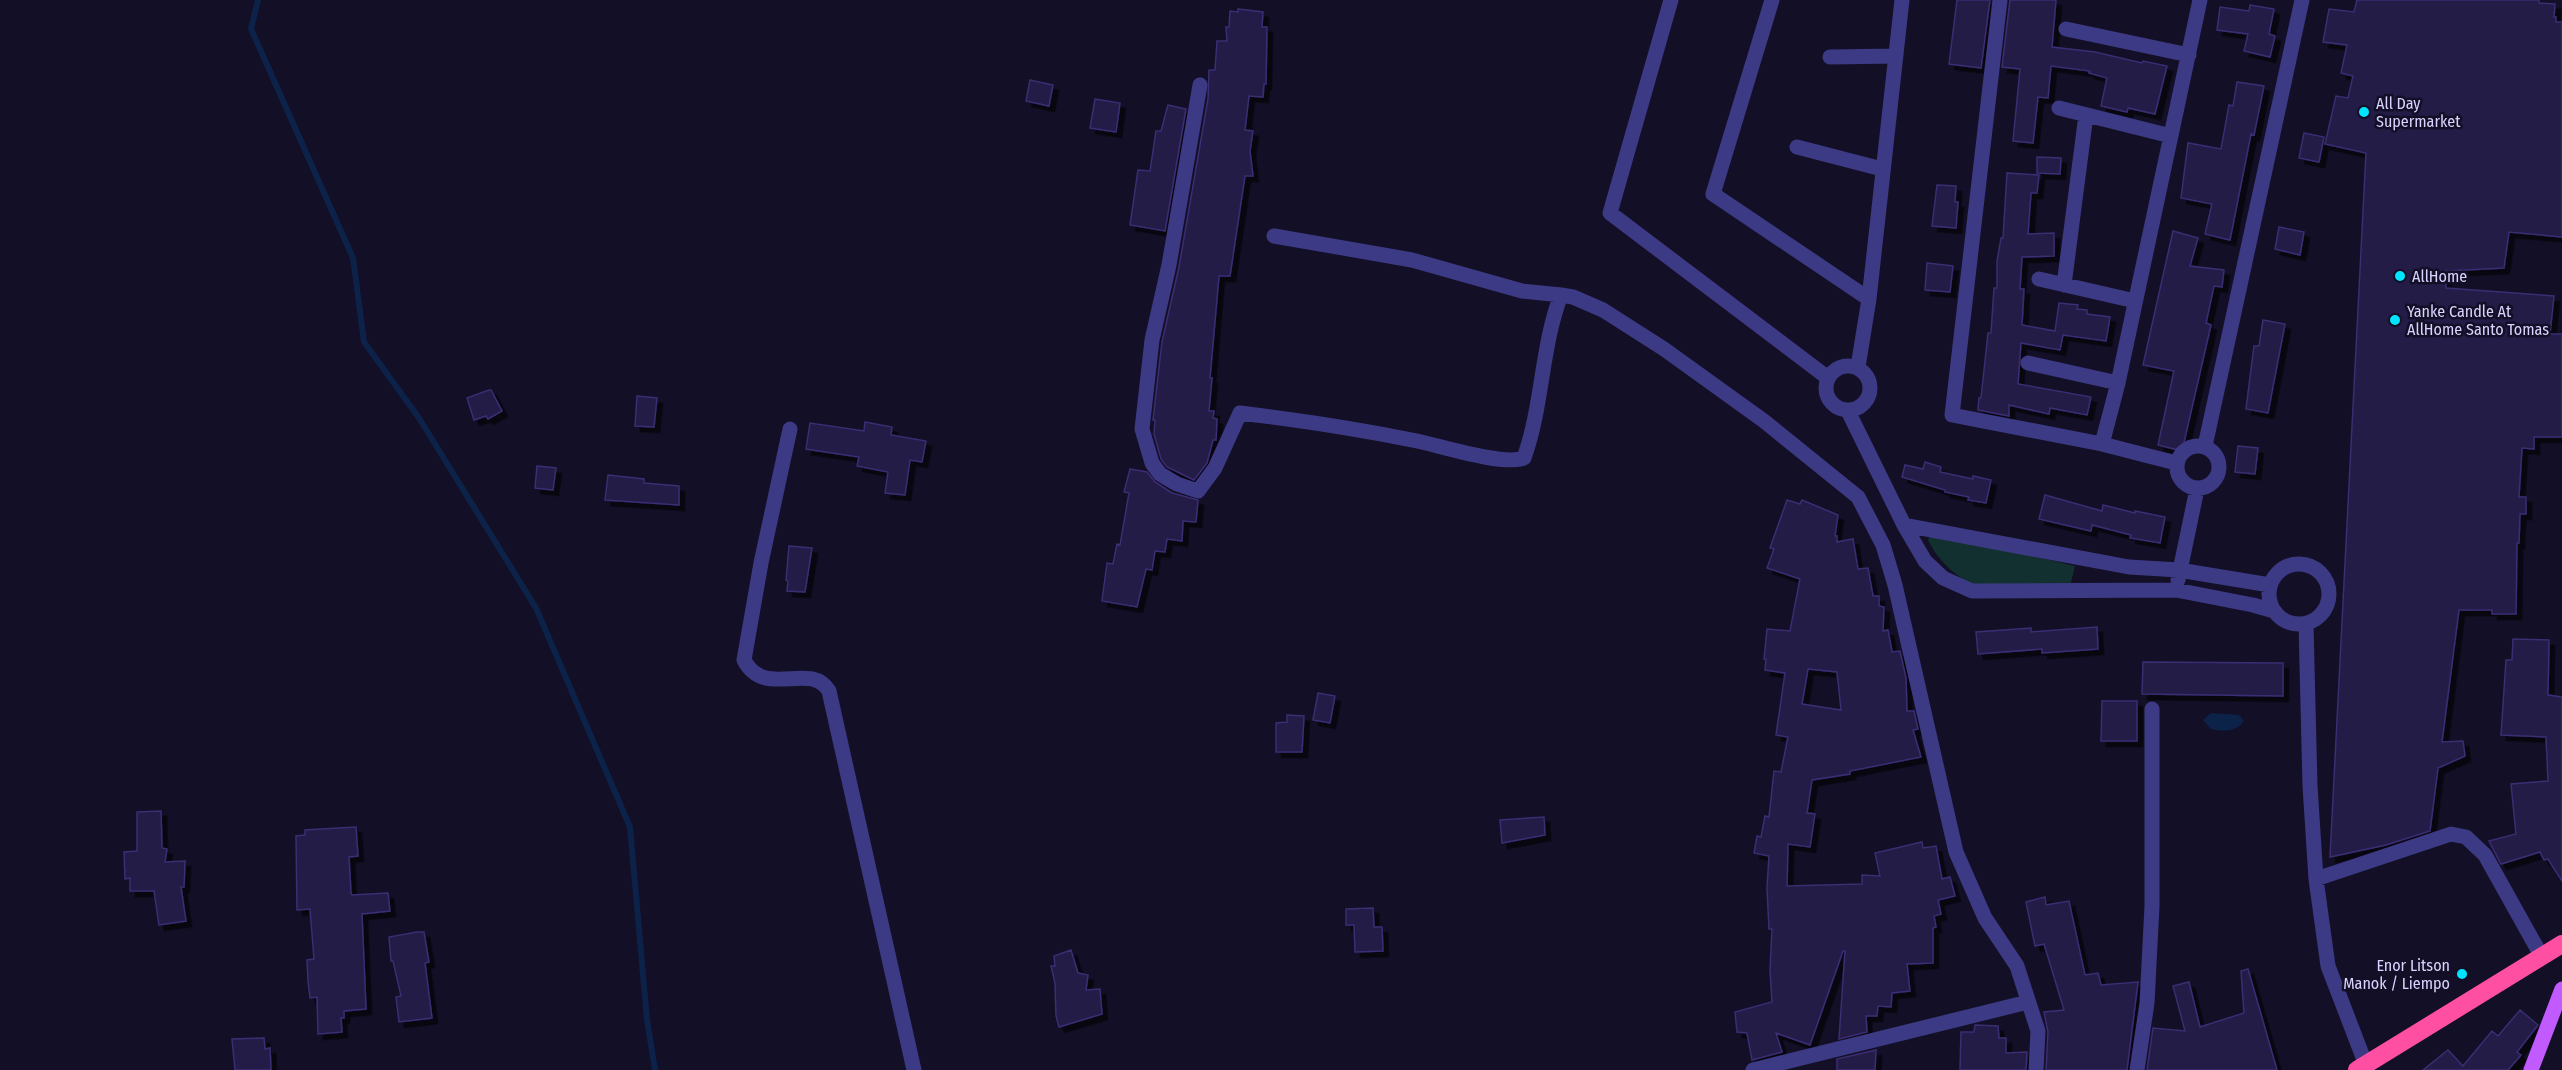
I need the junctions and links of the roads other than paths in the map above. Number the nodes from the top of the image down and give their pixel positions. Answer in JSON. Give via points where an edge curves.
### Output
{"nodes":[{"id":1,"x":1671,"y":0,"type":"edge"},
{"id":2,"x":1772,"y":0,"type":"edge"},
{"id":3,"x":1902,"y":0,"type":"edge"},
{"id":4,"x":2000,"y":0,"type":"edge"},
{"id":5,"x":2200,"y":0,"type":"edge"},
{"id":6,"x":2302,"y":0,"type":"edge"},
{"id":7,"x":2066,"y":29,"type":"dead end"},
{"id":8,"x":2189,"y":56,"type":"junction"},
{"id":9,"x":1830,"y":57,"type":"dead end"},
{"id":10,"x":1895,"y":57,"type":"junction"},
{"id":11,"x":1200,"y":85,"type":"dead end"},
{"id":12,"x":2059,"y":108,"type":"dead end"},
{"id":13,"x":2086,"y":115,"type":"junction"},
{"id":14,"x":2171,"y":136,"type":"junction"},
{"id":15,"x":1797,"y":147,"type":"dead end"},
{"id":16,"x":1882,"y":169,"type":"junction"},
{"id":17,"x":1274,"y":236,"type":"dead end"},
{"id":18,"x":2039,"y":279,"type":"dead end"},
{"id":19,"x":2064,"y":285,"type":"junction"},
{"id":20,"x":1560,"y":295,"type":"junction"},
{"id":21,"x":1869,"y":299,"type":"junction"},
{"id":22,"x":2135,"y":301,"type":"junction"},
{"id":23,"x":2028,"y":363,"type":"dead end"},
{"id":24,"x":1858,"y":367,"type":"junction"},
{"id":25,"x":1828,"y":378,"type":"junction"},
{"id":26,"x":2118,"y":383,"type":"junction"},
{"id":27,"x":1848,"y":411,"type":"junction"},
{"id":28,"x":790,"y":429,"type":"dead end"},
{"id":29,"x":2102,"y":444,"type":"junction"},
{"id":30,"x":2205,"y":446,"type":"junction"},
{"id":31,"x":2176,"y":463,"type":"junction"},
{"id":32,"x":2197,"y":489,"type":"junction"},
{"id":33,"x":1904,"y":525,"type":"junction"},
{"id":34,"x":2179,"y":570,"type":"junction"},
{"id":35,"x":2270,"y":585,"type":"junction"},
{"id":36,"x":2176,"y":590,"type":"junction"},
{"id":37,"x":2274,"y":611,"type":"junction"},
{"id":38,"x":2306,"y":624,"type":"junction"},
{"id":39,"x":2152,"y":709,"type":"dead end"},
{"id":40,"x":2316,"y":879,"type":"junction"},
{"id":41,"x":2562,"y":944,"type":"edge"},
{"id":42,"x":2542,"y":957,"type":"junction"},
{"id":43,"x":2562,"y":989,"type":"edge"},
{"id":44,"x":2028,"y":1002,"type":"junction"},
{"id":45,"x":2361,"y":1067,"type":"edge"},
{"id":46,"x":914,"y":1070,"type":"edge"},
{"id":47,"x":1753,"y":1070,"type":"edge"},
{"id":48,"x":2036,"y":1070,"type":"edge"},
{"id":49,"x":2137,"y":1070,"type":"edge"},
{"id":50,"x":2531,"y":1070,"type":"edge"}],
"edges":[{"from":1,"to":25,"type":"street","via":[[1610,213]]},
{"from":2,"to":21,"type":"street","via":[[1713,194]]},
{"from":3,"to":10,"type":"street"},
{"from":4,"to":29,"type":"street","via":[[1952,415]]},
{"from":5,"to":8,"type":"street"},
{"from":6,"to":30,"type":"street"},
{"from":7,"to":8,"type":"street"},
{"from":8,"to":14,"type":"street"},
{"from":9,"to":10,"type":"street"},
{"from":10,"to":16,"type":"street"},
{"from":11,"to":20,"type":"street","via":[[1170,265],[1152,340],[1142,429],[1152,463],[1160,474],[1177,484],[1198,491],[1215,468],[1240,413],[1292,419],[1500,459],[1524,458],[1533,434],[1548,338]]},
{"from":12,"to":13,"type":"street"},
{"from":13,"to":14,"type":"street"},
{"from":13,"to":19,"type":"street"},
{"from":14,"to":22,"type":"street"},
{"from":15,"to":16,"type":"street"},
{"from":16,"to":21,"type":"street"},
{"from":17,"to":20,"type":"street","via":[[1412,261],[1522,291]]},
{"from":18,"to":19,"type":"street"},
{"from":19,"to":22,"type":"street"},
{"from":20,"to":44,"type":"street","via":[[1603,310],[1664,349],[1787,438],[1858,498],[1883,545],[1896,585],[1956,852],[1985,918],[2017,966]]},
{"from":21,"to":24,"type":"street"},
{"from":22,"to":26,"type":"street"},
{"from":23,"to":26,"type":"street"},
{"from":24,"to":25,"type":"street","via":[[1835,369]]},
{"from":24,"to":27,"type":"street","via":[[1867,375],[1869,399]]},
{"from":25,"to":27,"type":"street","via":[[1825,389],[1829,400]]},
{"from":26,"to":29,"type":"street"},
{"from":27,"to":33,"type":"street"},
{"from":28,"to":46,"type":"street","via":[[744,660],[762,678],[814,678],[829,691]]},
{"from":29,"to":31,"type":"street"},
{"from":30,"to":31,"type":"street","via":[[2193,446],[2182,452]]},
{"from":30,"to":32,"type":"street","via":[[2219,460],[2219,471],[2207,487]]},
{"from":31,"to":32,"type":"street","via":[[2185,485]]},
{"from":32,"to":34,"type":"street"},
{"from":33,"to":34,"type":"street","via":[[2129,567]]},
{"from":33,"to":36,"type":"street","via":[[1925,561],[1943,578],[1972,591]]},
{"from":34,"to":35,"type":"street"},
{"from":34,"to":36,"type":"street"},
{"from":35,"to":37,"type":"street"},
{"from":35,"to":38,"type":"street","via":[[2278,572],[2292,564],[2308,564],[2321,573],[2329,587],[2329,603],[2320,616]]},
{"from":36,"to":37,"type":"street"},
{"from":37,"to":38,"type":"street","via":[[2288,622]]},
{"from":38,"to":40,"type":"street"},
{"from":39,"to":49,"type":"street","via":[[2152,906],[2147,1003]]},
{"from":40,"to":42,"type":"street","via":[[2451,834],[2466,837],[2485,855]]},
{"from":40,"to":45,"type":"street","via":[[2328,966]]},
{"from":41,"to":42,"type":"highway"},
{"from":42,"to":45,"type":"highway"},
{"from":43,"to":50,"type":"main road"},
{"from":44,"to":47,"type":"street"},
{"from":44,"to":48,"type":"street","via":[[2038,1031]]}]}
